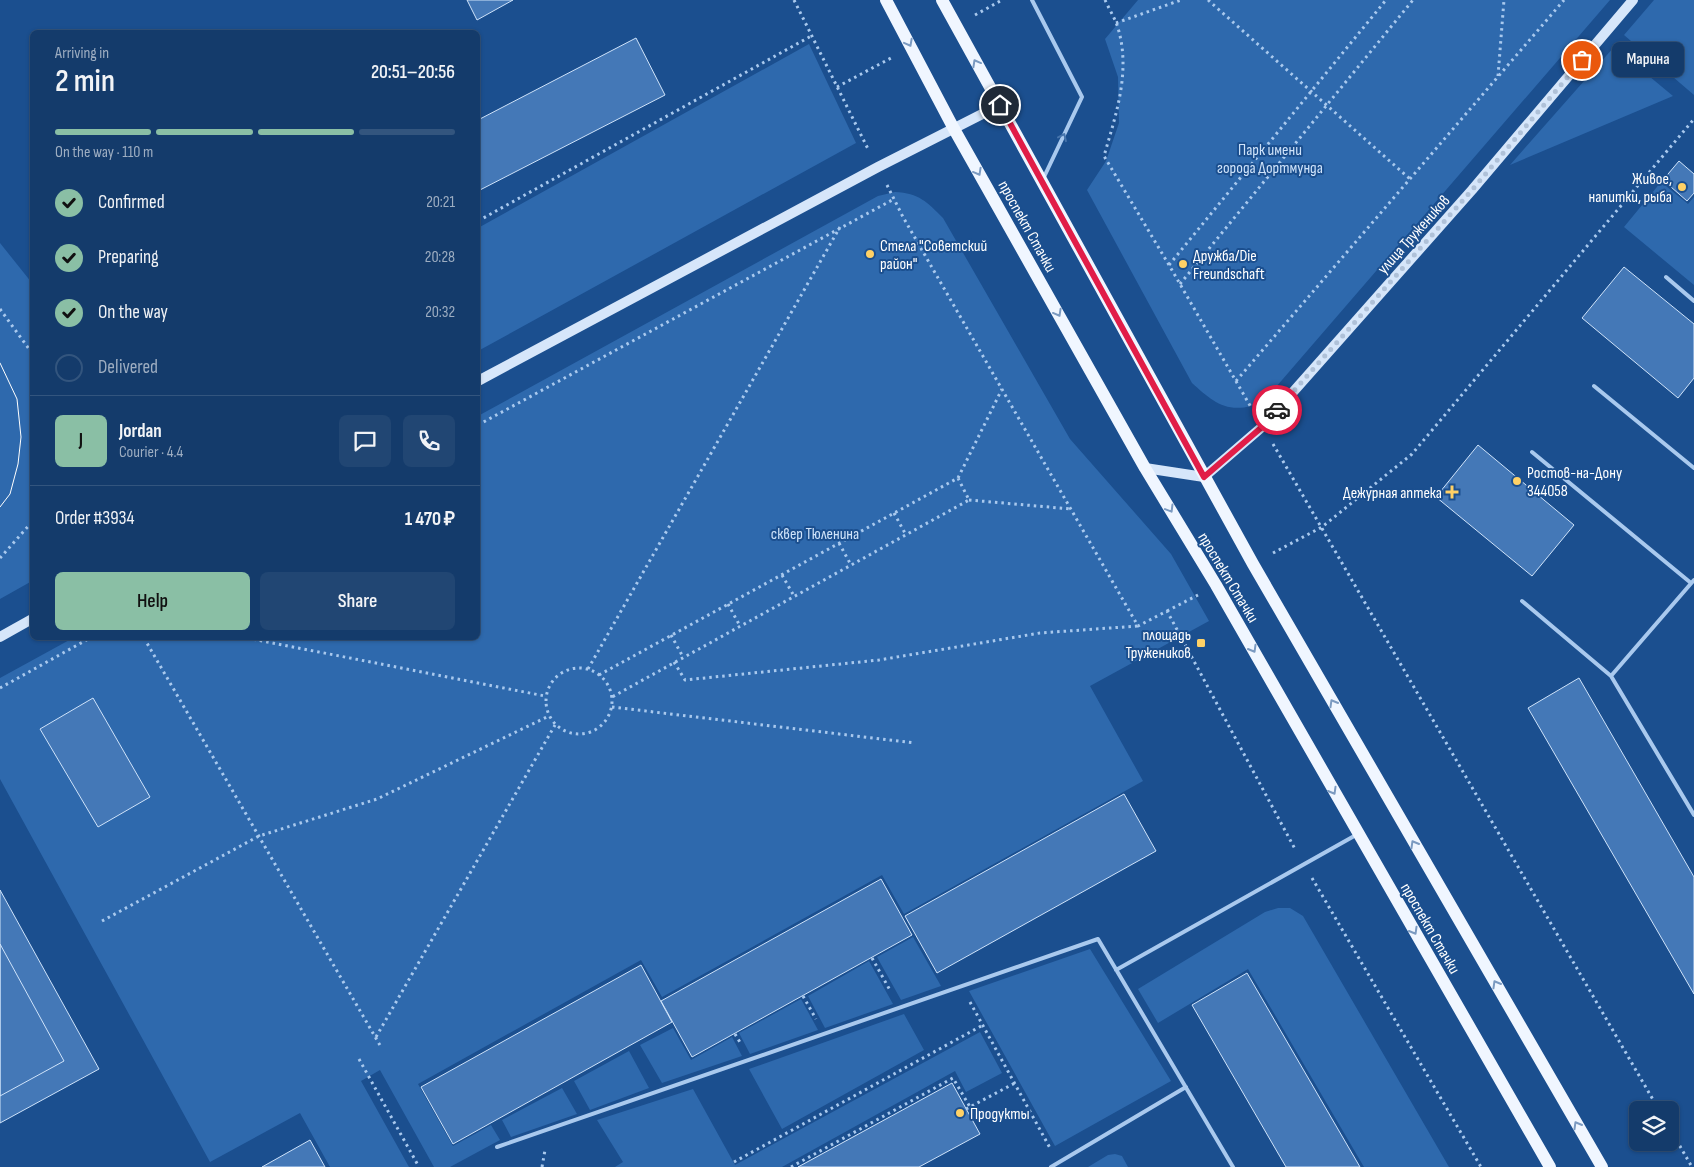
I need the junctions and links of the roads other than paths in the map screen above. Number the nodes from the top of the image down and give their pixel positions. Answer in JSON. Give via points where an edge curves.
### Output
{"nodes":[{"id":1,"x":886,"y":0,"type":"edge"},
{"id":2,"x":942,"y":0,"type":"edge"},
{"id":3,"x":1032,"y":0,"type":"edge"},
{"id":4,"x":1633,"y":0,"type":"edge"},
{"id":5,"x":1000,"y":105,"type":"junction"},
{"id":6,"x":954,"y":129,"type":"junction"},
{"id":7,"x":1042,"y":181,"type":"junction"},
{"id":8,"x":1666,"y":277,"type":"dead end"},
{"id":9,"x":1694,"y":301,"type":"edge"},
{"id":10,"x":480,"y":379,"type":"edge"},
{"id":11,"x":1594,"y":386,"type":"dead end"},
{"id":12,"x":1532,"y":452,"type":"dead end"},
{"id":13,"x":1145,"y":468,"type":"junction"},
{"id":14,"x":1694,"y":468,"type":"edge"},
{"id":15,"x":1204,"y":477,"type":"junction"},
{"id":16,"x":1692,"y":582,"type":"edge"},
{"id":17,"x":1522,"y":601,"type":"dead end"},
{"id":18,"x":30,"y":620,"type":"edge"},
{"id":19,"x":0,"y":637,"type":"edge"},
{"id":20,"x":1611,"y":676,"type":"junction"},
{"id":21,"x":1694,"y":813,"type":"edge"},
{"id":22,"x":1358,"y":834,"type":"junction"},
{"id":23,"x":1116,"y":970,"type":"junction"},
{"id":24,"x":1186,"y":1087,"type":"junction"},
{"id":25,"x":497,"y":1147,"type":"dead end"},
{"id":26,"x":1051,"y":1167,"type":"edge"},
{"id":27,"x":1234,"y":1167,"type":"edge"},
{"id":28,"x":1550,"y":1167,"type":"edge"},
{"id":29,"x":1602,"y":1167,"type":"edge"}],
"edges":[{"from":1,"to":6,"type":"main road","name":"проспект Стачки","one_way":true},
{"from":5,"to":2,"type":"main road","name":"проспект Стачки","one_way":true},
{"from":7,"to":3,"type":"lane","one_way":true,"via":[[1082,97]]},
{"from":4,"to":15,"type":"main road","name":"улица Тружеников","via":[[1472,190],[1262,427]]},
{"from":5,"to":6,"type":"main road"},
{"from":5,"to":7,"type":"main road","name":"проспект Стачки"},
{"from":6,"to":10,"type":"main road"},
{"from":6,"to":13,"type":"main road","name":"проспект Стачки","one_way":true},
{"from":7,"to":15,"type":"main road","name":"проспект Стачки"},
{"from":8,"to":9,"type":"lane"},
{"from":11,"to":14,"type":"lane"},
{"from":12,"to":16,"type":"lane"},
{"from":13,"to":15,"type":"main road"},
{"from":13,"to":22,"type":"main road","name":"проспект Стачки","one_way":true,"via":[[1216,585]]},
{"from":29,"to":15,"type":"main road","name":"проспект Стачки","one_way":true},
{"from":16,"to":20,"type":"lane"},
{"from":17,"to":20,"type":"lane"},
{"from":18,"to":19,"type":"main road"},
{"from":20,"to":21,"type":"lane"},
{"from":22,"to":23,"type":"lane"},
{"from":22,"to":28,"type":"main road","name":"проспект Стачки","one_way":true},
{"from":23,"to":24,"type":"lane"},
{"from":23,"to":25,"type":"lane","via":[[1098,939]]},
{"from":24,"to":26,"type":"lane"},
{"from":24,"to":27,"type":"lane"}]}
